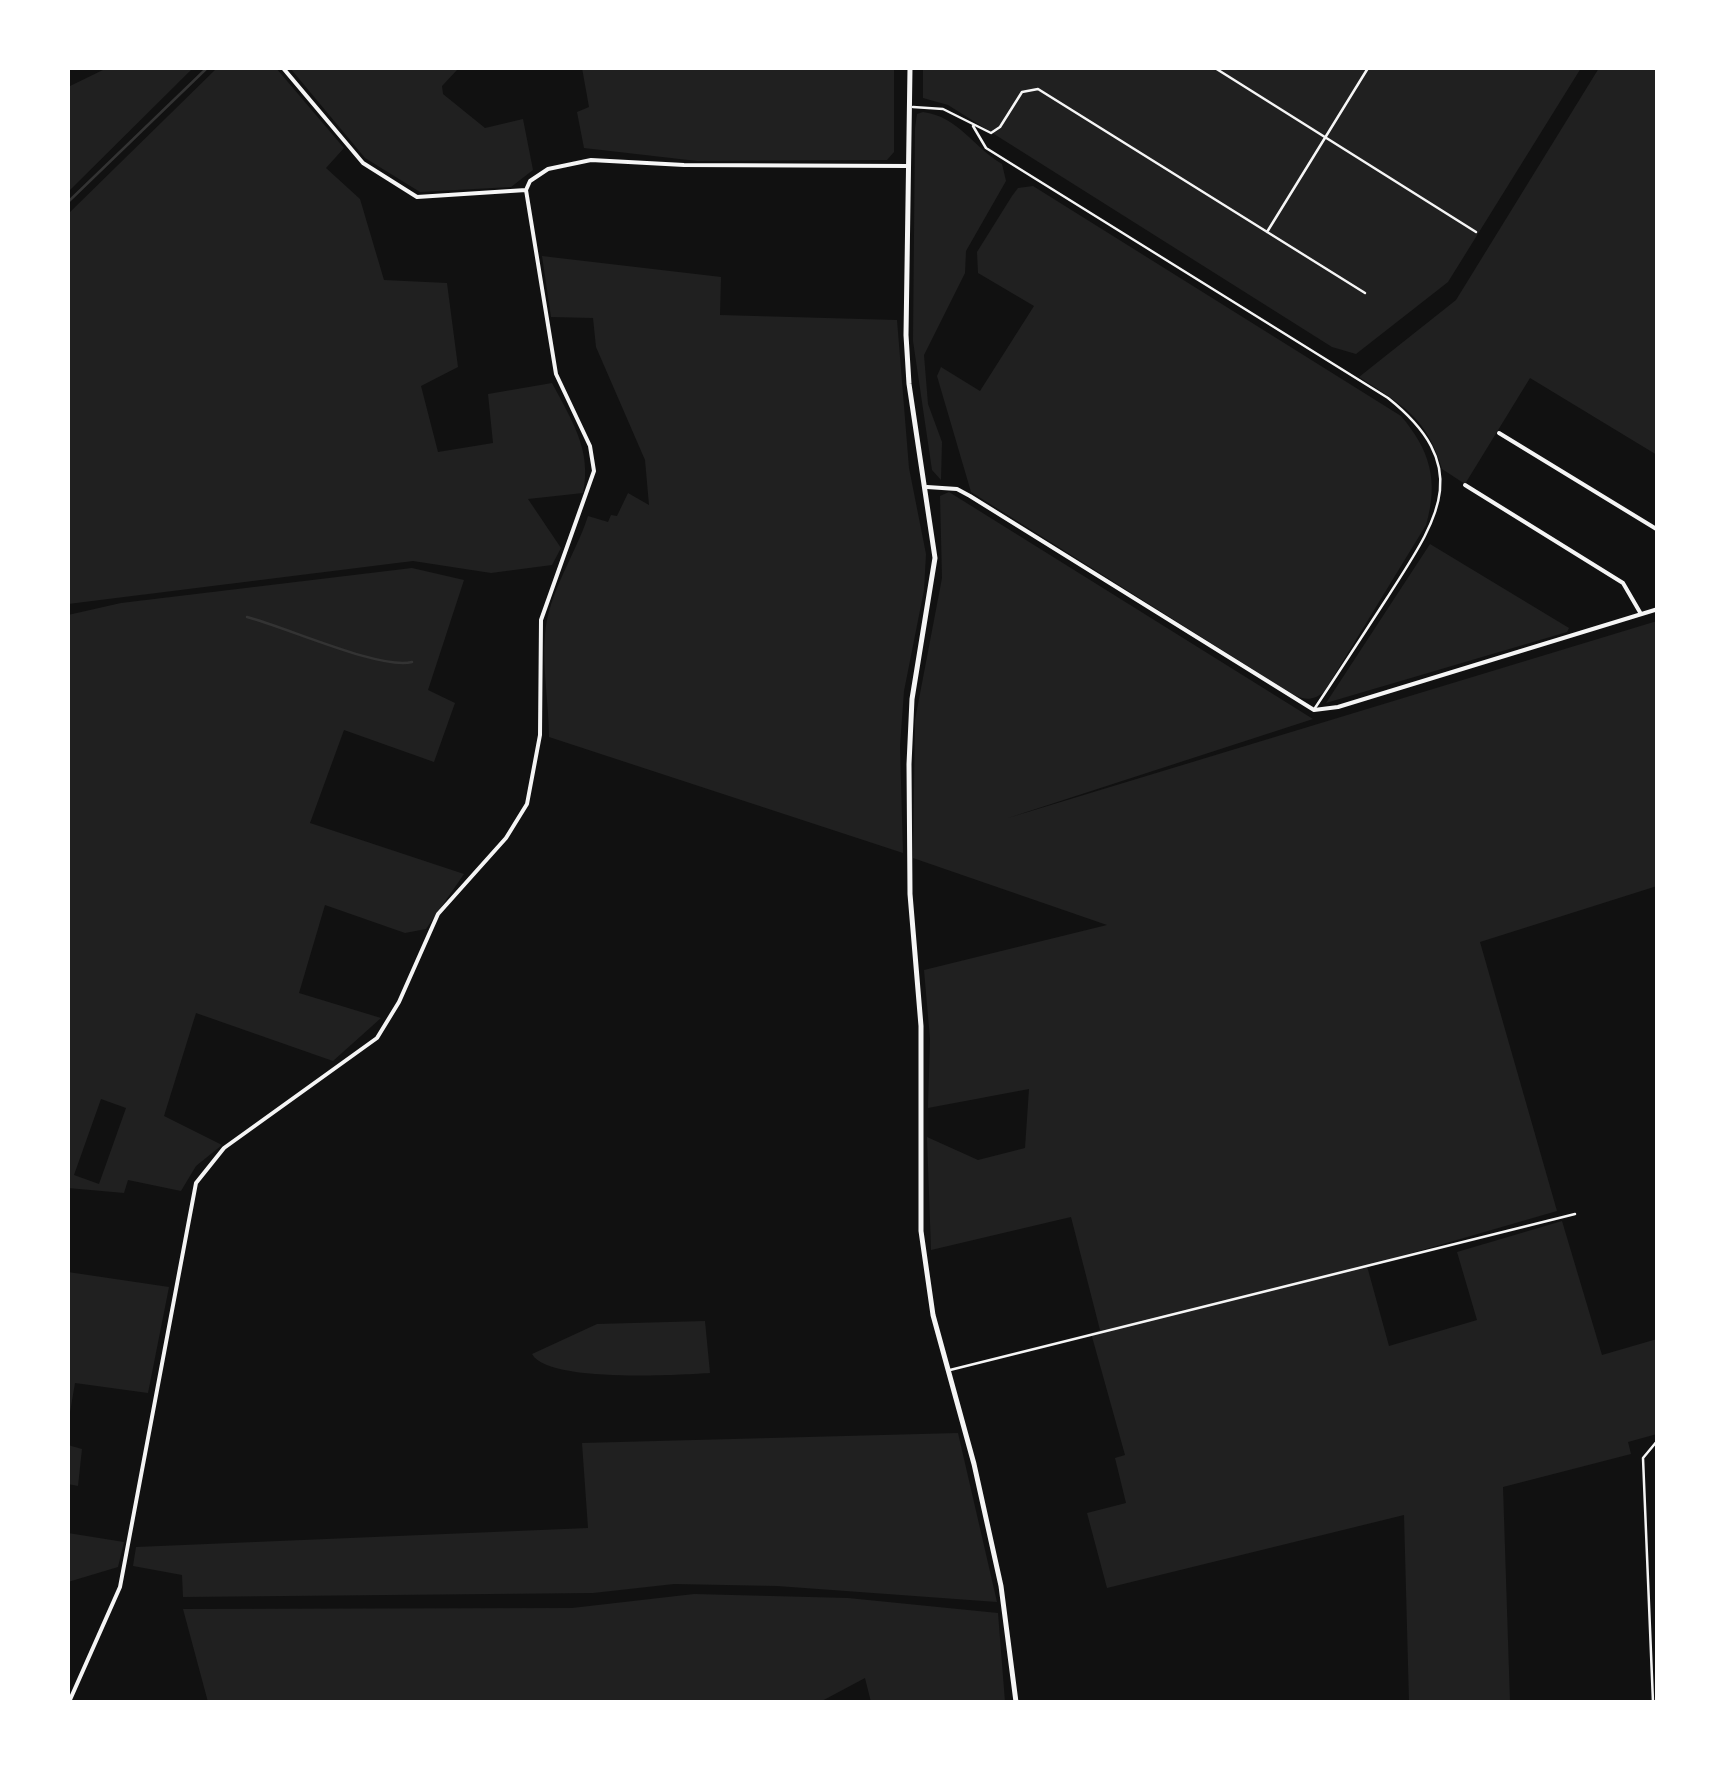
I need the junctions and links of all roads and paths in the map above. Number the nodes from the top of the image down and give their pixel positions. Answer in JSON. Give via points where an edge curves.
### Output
{"nodes":[{"id":1,"x":283,"y":68,"type":"edge"},
{"id":2,"x":910,"y":68,"type":"edge"},
{"id":3,"x":1215,"y":68,"type":"edge"},
{"id":4,"x":1368,"y":68,"type":"edge"},
{"id":5,"x":910,"y":106,"type":"junction"},
{"id":6,"x":973,"y":126,"type":"junction"},
{"id":7,"x":1325,"y":138,"type":"junction"},
{"id":8,"x":908,"y":166,"type":"junction"},
{"id":9,"x":526,"y":190,"type":"junction"},
{"id":10,"x":1266,"y":232,"type":"junction"},
{"id":11,"x":1476,"y":232,"type":"dead end"},
{"id":12,"x":1365,"y":293,"type":"dead end"},
{"id":13,"x":1499,"y":433,"type":"dead end"},
{"id":14,"x":1465,"y":485,"type":"dead end"},
{"id":15,"x":927,"y":488,"type":"junction"},
{"id":16,"x":1658,"y":530,"type":"edge"},
{"id":17,"x":1658,"y":609,"type":"edge"},
{"id":18,"x":1641,"y":614,"type":"junction"},
{"id":19,"x":1314,"y":710,"type":"junction"},
{"id":20,"x":1575,"y":1214,"type":"dead end"},
{"id":21,"x":948,"y":1371,"type":"junction"},
{"id":22,"x":1658,"y":1440,"type":"edge"},
{"id":23,"x":69,"y":1702,"type":"edge"},
{"id":24,"x":1016,"y":1702,"type":"edge"},
{"id":25,"x":1653,"y":1702,"type":"edge"}],
"edges":[{"from":1,"to":9,"type":"street","via":[[362,163],[417,197]]},
{"from":2,"to":5,"type":"street"},
{"from":3,"to":7,"type":"lane"},
{"from":4,"to":7,"type":"lane"},
{"from":5,"to":6,"type":"lane","via":[[943,109]]},
{"from":5,"to":8,"type":"street"},
{"from":6,"to":10,"type":"lane","via":[[996,131],[1022,92],[1038,89]]},
{"from":6,"to":19,"type":"lane","via":[[986,148],[1388,398],[1424,433],[1439,472],[1433,527]]},
{"from":7,"to":10,"type":"lane"},
{"from":7,"to":11,"type":"lane"},
{"from":8,"to":9,"type":"street","via":[[591,160],[548,169]]},
{"from":8,"to":15,"type":"street","via":[[909,384]]},
{"from":9,"to":23,"type":"street","via":[[556,374],[590,446],[594,471],[541,620],[534,788],[506,838],[438,914],[377,1038],[224,1148],[196,1182],[120,1587]]},
{"from":10,"to":12,"type":"lane"},
{"from":13,"to":16,"type":"street"},
{"from":14,"to":18,"type":"street","via":[[1623,583]]},
{"from":15,"to":19,"type":"street","via":[[970,496]]},
{"from":15,"to":21,"type":"street","via":[[935,558],[912,700],[910,894],[921,1026],[923,1261]]},
{"from":17,"to":18,"type":"street"},
{"from":18,"to":19,"type":"street"},
{"from":20,"to":21,"type":"lane"},
{"from":21,"to":24,"type":"street","via":[[1001,1586]]},
{"from":22,"to":25,"type":"path","via":[[1643,1458]]}]}
